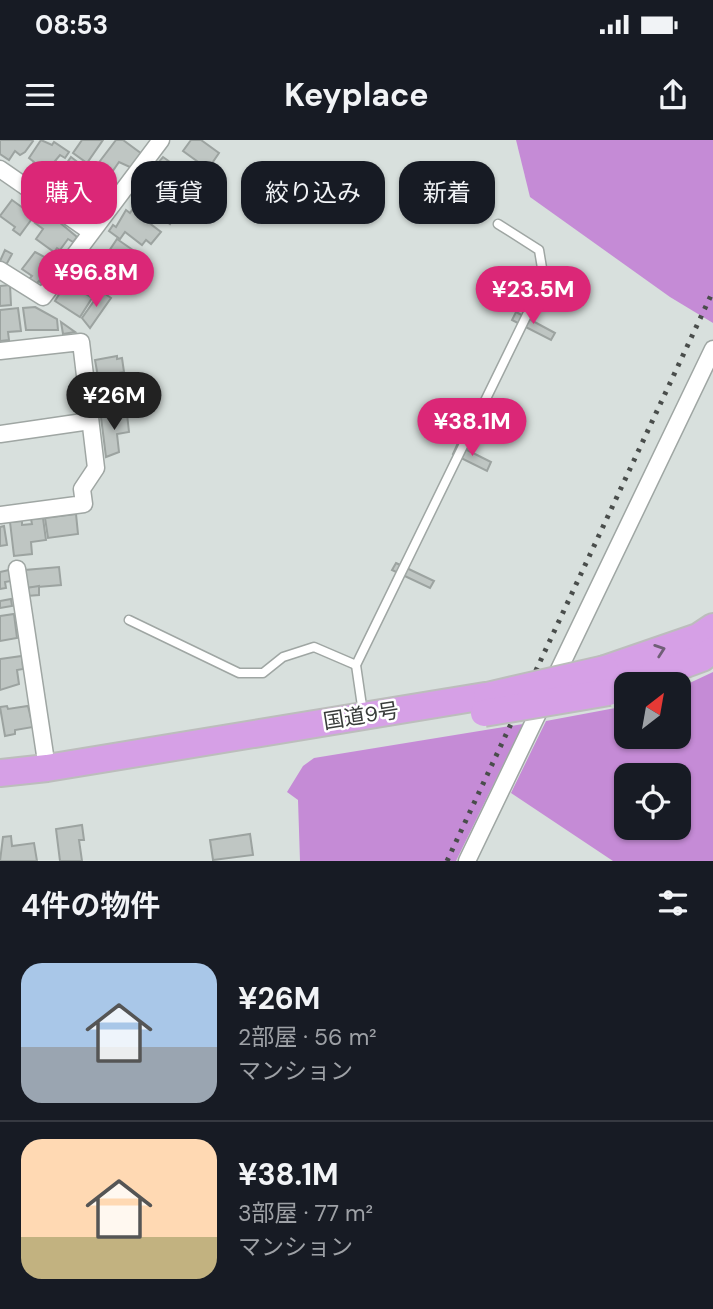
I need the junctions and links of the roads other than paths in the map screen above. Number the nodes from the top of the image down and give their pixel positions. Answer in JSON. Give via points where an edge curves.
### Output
{"nodes":[{"id":1,"x":154,"y":142,"type":"edge"},
{"id":2,"x":0,"y":169,"type":"edge"},
{"id":3,"x":499,"y":225,"type":"dead end"},
{"id":4,"x":91,"y":232,"type":"junction"},
{"id":5,"x":0,"y":270,"type":"edge"},
{"id":6,"x":713,"y":349,"type":"edge"},
{"id":7,"x":0,"y":351,"type":"edge"},
{"id":8,"x":90,"y":421,"type":"junction"},
{"id":9,"x":0,"y":434,"type":"edge"},
{"id":10,"x":0,"y":515,"type":"edge"},
{"id":11,"x":17,"y":569,"type":"dead end"},
{"id":12,"x":129,"y":620,"type":"dead end"},
{"id":13,"x":713,"y":626,"type":"edge"},
{"id":14,"x":713,"y":650,"type":"edge"},
{"id":15,"x":356,"y":665,"type":"junction"},
{"id":16,"x":637,"y":672,"type":"edge"},
{"id":17,"x":655,"y":672,"type":"edge"},
{"id":18,"x":614,"y":684,"type":"edge"},
{"id":19,"x":485,"y":704,"type":"junction"},
{"id":20,"x":363,"y":716,"type":"junction"},
{"id":21,"x":47,"y":768,"type":"junction"},
{"id":22,"x":0,"y":773,"type":"edge"},
{"id":23,"x":0,"y":786,"type":"edge"},
{"id":24,"x":467,"y":861,"type":"edge"}],
"edges":[{"from":1,"to":4,"type":"street"},
{"from":2,"to":4,"type":"street"},
{"from":3,"to":15,"type":"lane","via":[[539,250],[544,280]]},
{"from":4,"to":5,"type":"street","via":[[43,297]]},
{"from":6,"to":24,"type":"street"},
{"from":7,"to":8,"type":"street","via":[[81,342]]},
{"from":8,"to":9,"type":"street"},
{"from":8,"to":10,"type":"street","via":[[96,468],[82,489],[85,504]]},
{"from":11,"to":21,"type":"street"},
{"from":12,"to":15,"type":"lane","via":[[239,673],[263,673],[283,657],[314,647]]},
{"from":16,"to":13,"type":"highway","name":"国道9号","one_way":true},
{"from":14,"to":17,"type":"highway","name":"国道9号","via":[[702,658]]},
{"from":15,"to":20,"type":"lane"},
{"from":18,"to":19,"type":"highway","name":"国道9号","bridge":true},
{"from":19,"to":20,"type":"highway","name":"国道9号"},
{"from":19,"to":23,"type":"highway","name":"国道9号"},
{"from":20,"to":21,"type":"highway","name":"国道9号"},
{"from":21,"to":22,"type":"highway","name":"国道9号"}]}
